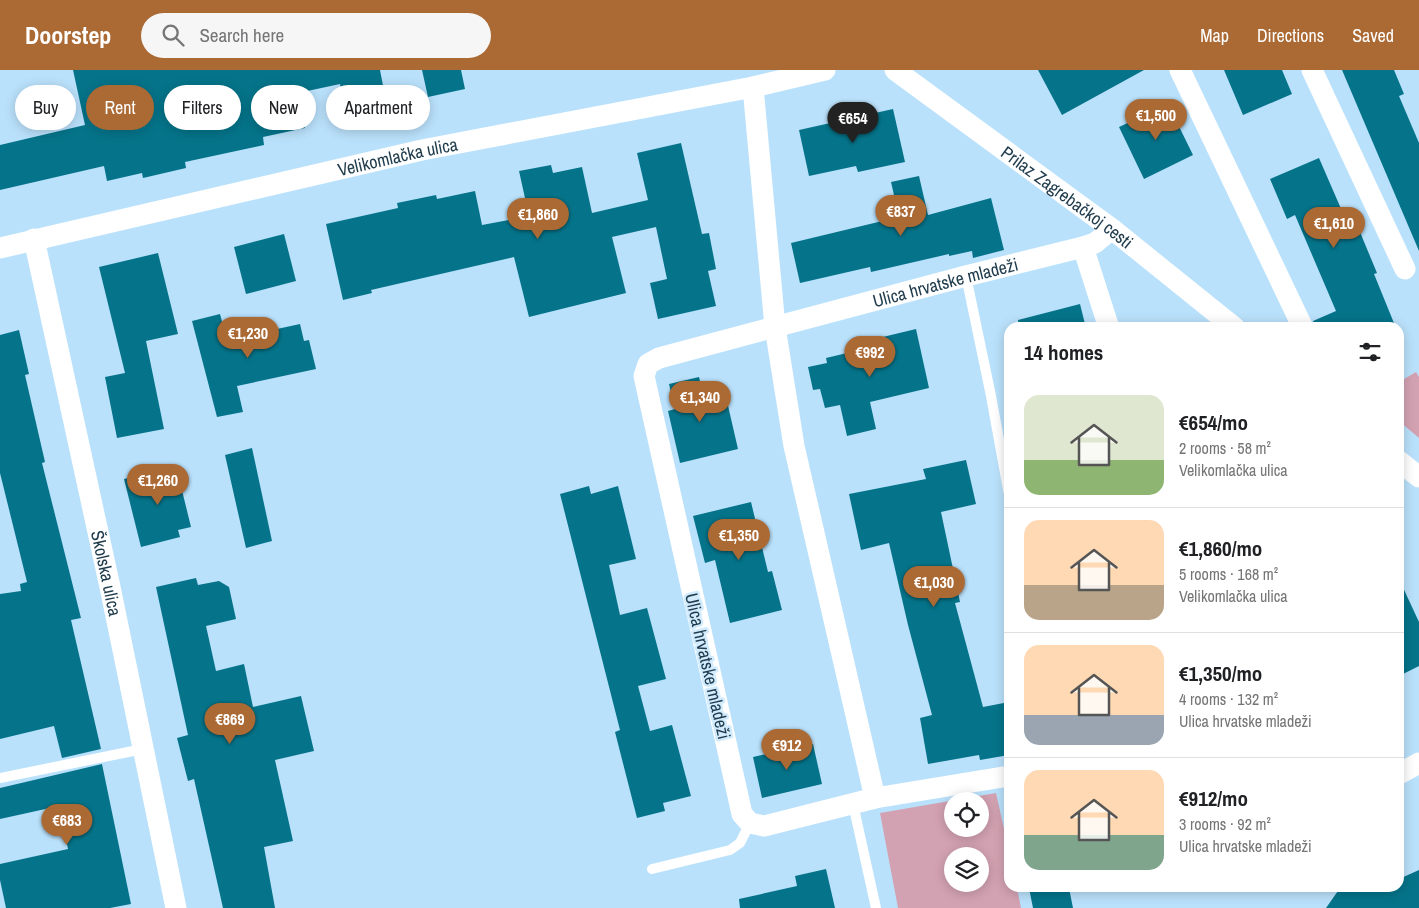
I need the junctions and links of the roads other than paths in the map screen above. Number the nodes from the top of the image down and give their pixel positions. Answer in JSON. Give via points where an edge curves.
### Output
{"nodes":[{"id":1,"x":825,"y":70,"type":"edge"},
{"id":2,"x":895,"y":70,"type":"edge"},
{"id":3,"x":1180,"y":70,"type":"edge"},
{"id":4,"x":1312,"y":70,"type":"edge"},
{"id":5,"x":753,"y":86,"type":"junction"},
{"id":6,"x":1112,"y":229,"type":"junction"},
{"id":7,"x":34,"y":239,"type":"junction"},
{"id":8,"x":1084,"y":247,"type":"junction"},
{"id":9,"x":0,"y":248,"type":"edge"},
{"id":10,"x":1405,"y":269,"type":"dead end"},
{"id":11,"x":966,"y":276,"type":"junction"},
{"id":12,"x":1107,"y":322,"type":"edge"},
{"id":13,"x":1228,"y":322,"type":"edge"},
{"id":14,"x":1300,"y":322,"type":"edge"},
{"id":15,"x":775,"y":327,"type":"junction"},
{"id":16,"x":1404,"y":465,"type":"edge"},
{"id":17,"x":1004,"y":466,"type":"edge"},
{"id":18,"x":1419,"y":477,"type":"edge"},
{"id":19,"x":143,"y":749,"type":"junction"},
{"id":20,"x":1419,"y":763,"type":"edge"},
{"id":21,"x":1404,"y":771,"type":"edge"},
{"id":22,"x":1004,"y":777,"type":"edge"},
{"id":23,"x":0,"y":778,"type":"edge"},
{"id":24,"x":875,"y":798,"type":"junction"},
{"id":25,"x":853,"y":804,"type":"junction"},
{"id":26,"x":750,"y":823,"type":"junction"},
{"id":27,"x":652,"y":869,"type":"dead end"},
{"id":28,"x":176,"y":908,"type":"edge"},
{"id":29,"x":876,"y":908,"type":"edge"}],
"edges":[{"from":1,"to":5,"type":"street","name":"Velikomlačka ulica"},
{"from":2,"to":6,"type":"street","name":"Prilaz Zagrebačkoj cesti"},
{"from":3,"to":14,"type":"street"},
{"from":4,"to":10,"type":"street"},
{"from":5,"to":7,"type":"street","name":"Velikomlačka ulica","via":[[422,150]]},
{"from":5,"to":15,"type":"street"},
{"from":6,"to":8,"type":"street","name":"Ulica hrvatske mladeži","via":[[1095,243]]},
{"from":6,"to":13,"type":"street","name":"Prilaz Zagrebačkoj cesti"},
{"from":7,"to":9,"type":"street","name":"Velikomlačka ulica"},
{"from":7,"to":19,"type":"street","name":"Školska ulica"},
{"from":8,"to":11,"type":"street","name":"Ulica hrvatske mladeži"},
{"from":8,"to":12,"type":"street","name":"Prilaz Zagrebačkoj cesti"},
{"from":11,"to":15,"type":"street","name":"Ulica hrvatske mladeži"},
{"from":11,"to":17,"type":"lane"},
{"from":15,"to":24,"type":"street","via":[[794,446]]},
{"from":15,"to":26,"type":"street","name":"Ulica hrvatske mladeži","via":[[659,358],[648,364],[644,376],[742,814]]},
{"from":16,"to":18,"type":"street"},
{"from":19,"to":23,"type":"lane"},
{"from":19,"to":28,"type":"street","name":"Školska ulica"},
{"from":20,"to":21,"type":"street"},
{"from":22,"to":24,"type":"street"},
{"from":24,"to":25,"type":"street"},
{"from":25,"to":26,"type":"street","via":[[764,826]]},
{"from":25,"to":29,"type":"lane"},
{"from":26,"to":27,"type":"lane","via":[[740,843],[730,850]]}]}
